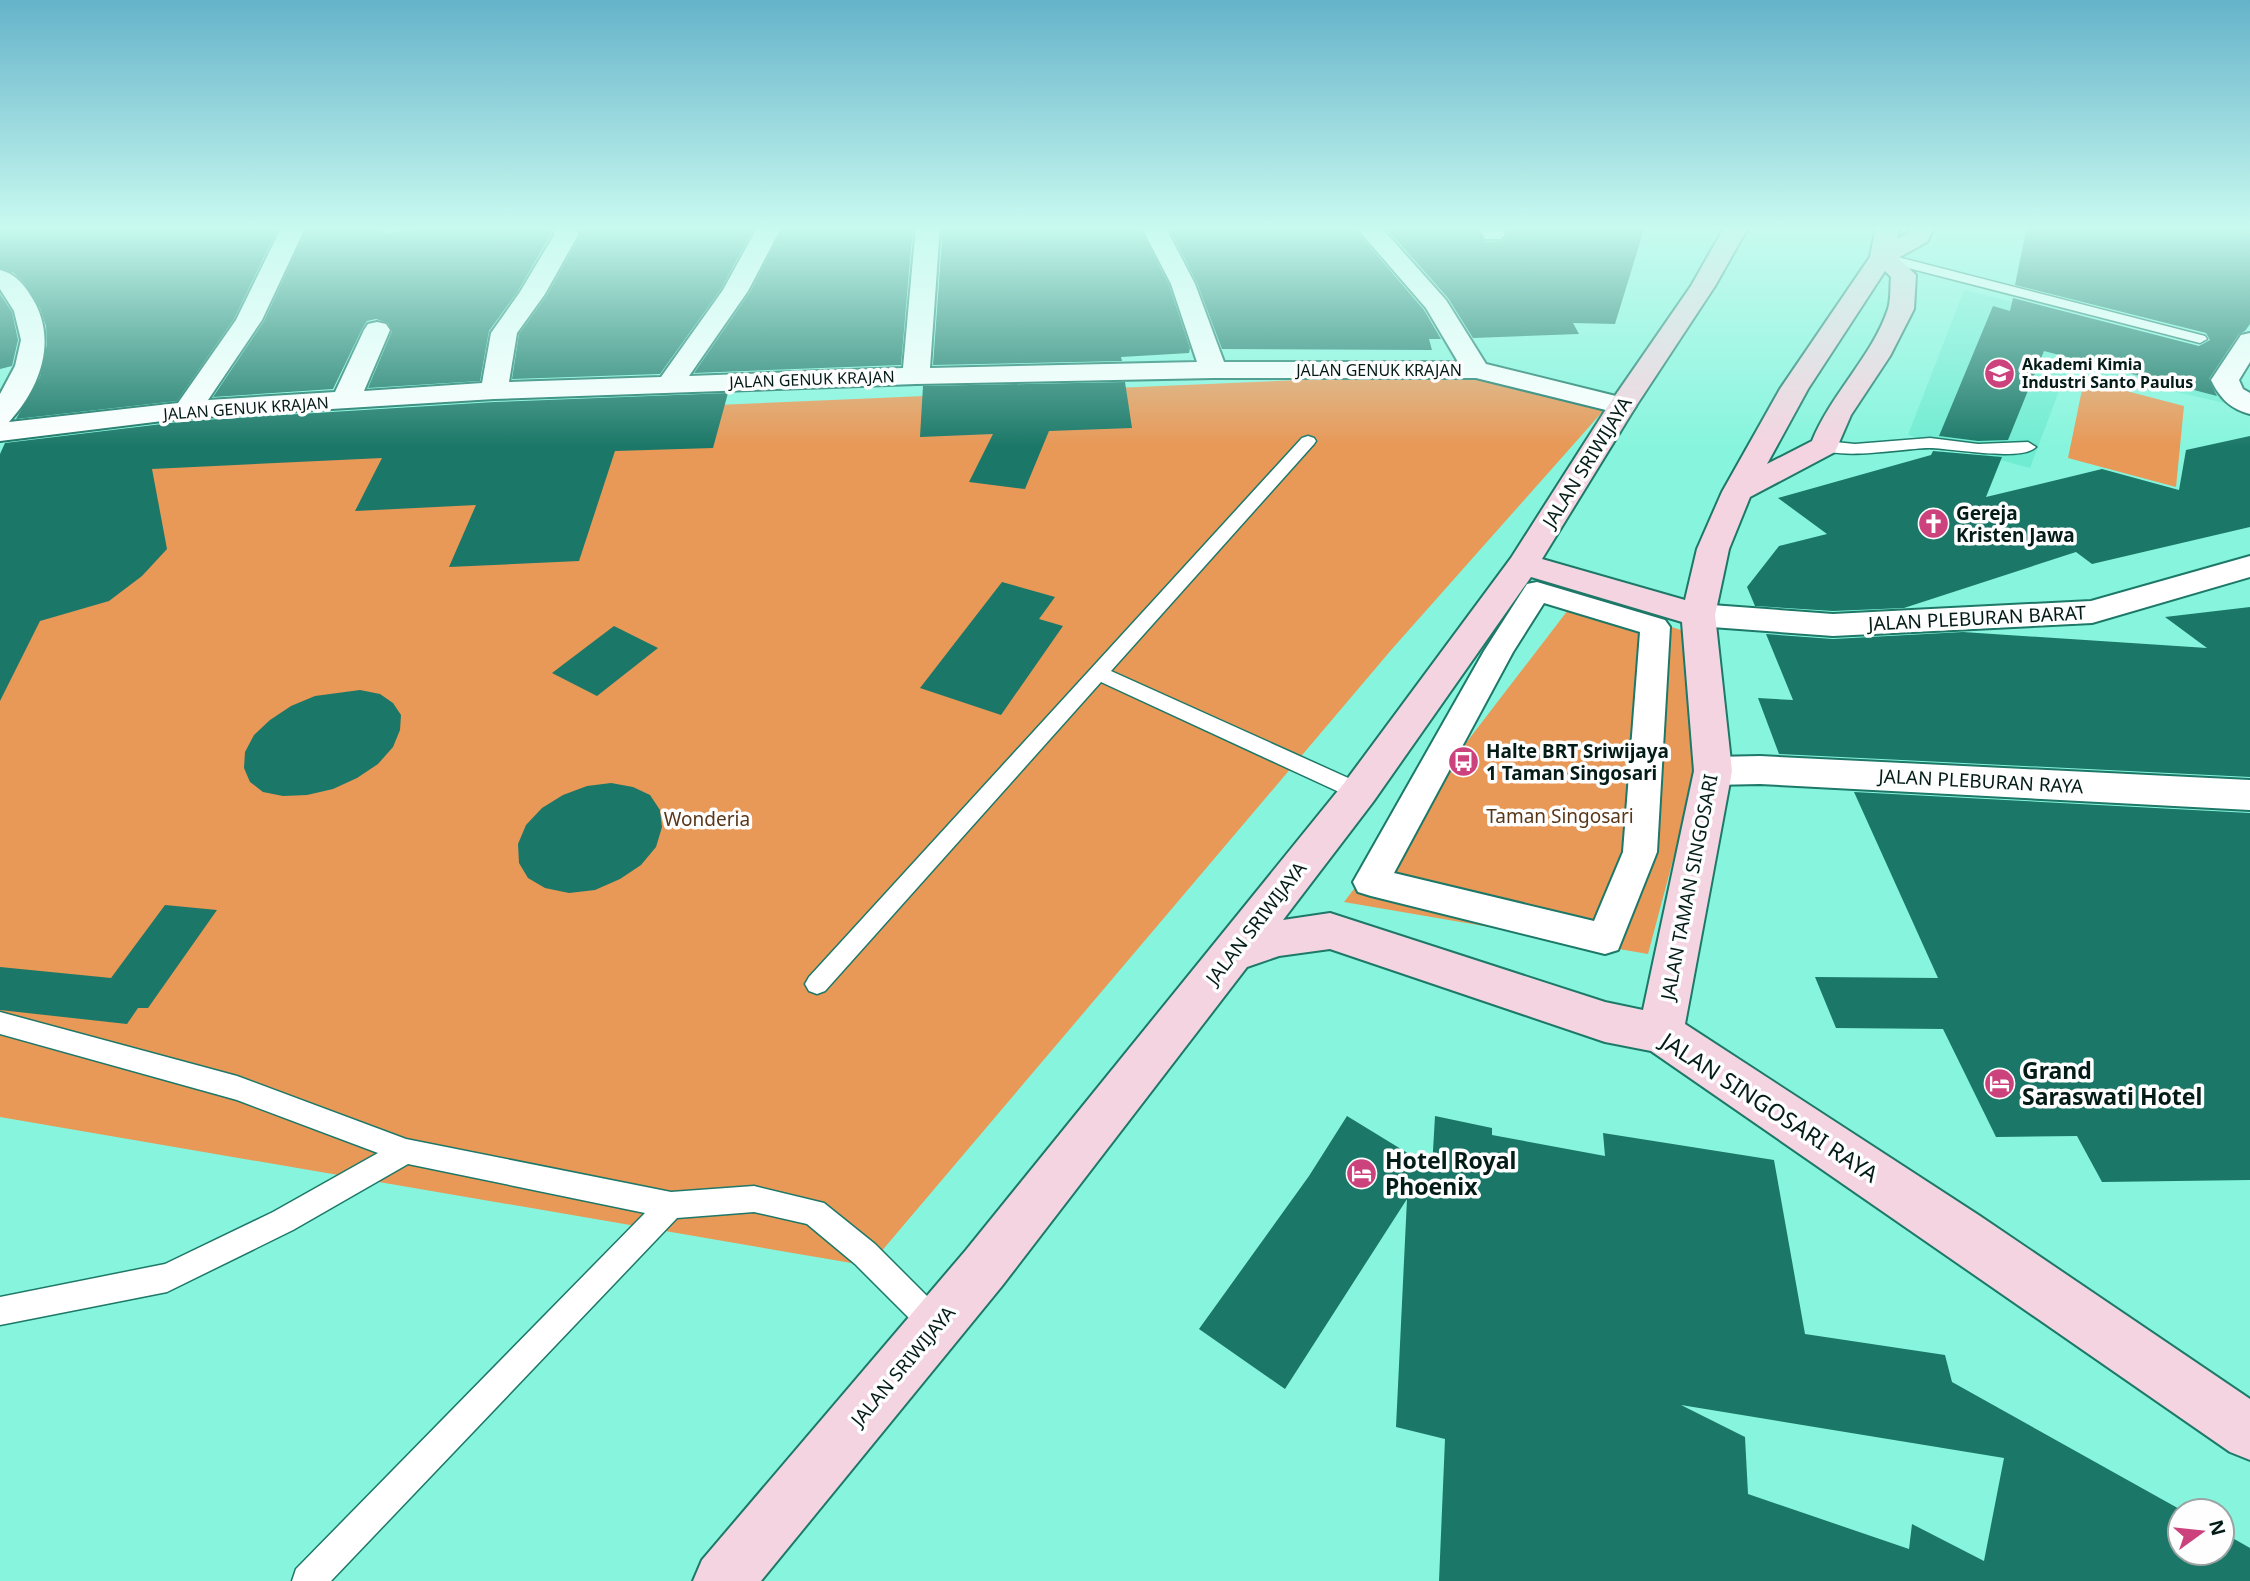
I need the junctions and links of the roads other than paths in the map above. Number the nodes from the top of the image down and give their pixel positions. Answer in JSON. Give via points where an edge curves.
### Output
{"nodes":[{"id":1,"x":22,"y":300,"type":"edge"},
{"id":2,"x":259,"y":300,"type":"edge"},
{"id":3,"x":528,"y":300,"type":"edge"},
{"id":4,"x":728,"y":300,"type":"edge"},
{"id":5,"x":922,"y":300,"type":"edge"},
{"id":6,"x":1189,"y":300,"type":"edge"},
{"id":7,"x":1432,"y":300,"type":"edge"},
{"id":8,"x":1694,"y":300,"type":"edge"},
{"id":9,"x":1853,"y":300,"type":"edge"},
{"id":10,"x":1902,"y":300,"type":"edge"},
{"id":11,"x":2048,"y":300,"type":"edge"},
{"id":12,"x":377,"y":330,"type":"dead end"},
{"id":13,"x":2200,"y":339,"type":"dead end"},
{"id":14,"x":2250,"y":341,"type":"edge"},
{"id":15,"x":1213,"y":370,"type":"junction"},
{"id":16,"x":1476,"y":370,"type":"junction"},
{"id":17,"x":916,"y":376,"type":"junction"},
{"id":18,"x":670,"y":384,"type":"junction"},
{"id":19,"x":494,"y":391,"type":"junction"},
{"id":20,"x":345,"y":402,"type":"junction"},
{"id":21,"x":1622,"y":406,"type":"junction"},
{"id":22,"x":2250,"y":406,"type":"edge"},
{"id":23,"x":187,"y":410,"type":"junction"},
{"id":24,"x":0,"y":416,"type":"edge"},
{"id":25,"x":0,"y":432,"type":"edge"},
{"id":26,"x":1308,"y":442,"type":"dead end"},
{"id":27,"x":1825,"y":446,"type":"junction"},
{"id":28,"x":2028,"y":447,"type":"dead end"},
{"id":29,"x":1737,"y":492,"type":"junction"},
{"id":30,"x":1522,"y":564,"type":"junction"},
{"id":31,"x":2250,"y":566,"type":"edge"},
{"id":32,"x":1698,"y":615,"type":"junction"},
{"id":33,"x":1099,"y":673,"type":"junction"},
{"id":34,"x":1713,"y":771,"type":"junction"},
{"id":35,"x":1359,"y":792,"type":"junction"},
{"id":36,"x":2250,"y":795,"type":"edge"},
{"id":37,"x":1290,"y":879,"type":"junction"},
{"id":38,"x":1330,"y":931,"type":"junction"},
{"id":39,"x":1605,"y":939,"type":"joint"},
{"id":40,"x":1232,"y":954,"type":"junction"},
{"id":41,"x":817,"y":984,"type":"dead end"},
{"id":42,"x":0,"y":1023,"type":"edge"},
{"id":43,"x":1661,"y":1033,"type":"junction"},
{"id":44,"x":406,"y":1151,"type":"junction"},
{"id":45,"x":671,"y":1205,"type":"junction"},
{"id":46,"x":0,"y":1311,"type":"edge"},
{"id":47,"x":936,"y":1325,"type":"junction"},
{"id":48,"x":2250,"y":1432,"type":"edge"},
{"id":49,"x":308,"y":1581,"type":"edge"},
{"id":50,"x":723,"y":1581,"type":"edge"}],
"edges":[{"from":1,"to":24,"type":"street","via":[[32,323],[35,348]]},
{"from":2,"to":23,"type":"street"},
{"from":3,"to":19,"type":"street","via":[[504,333]]},
{"from":4,"to":18,"type":"street"},
{"from":5,"to":17,"type":"street"},
{"from":6,"to":15,"type":"street"},
{"from":7,"to":16,"type":"street"},
{"from":8,"to":21,"type":"main road","name":"JALAN SRIWIJAYA"},
{"from":9,"to":29,"type":"main road","via":[[1794,389]]},
{"from":10,"to":27,"type":"main road","via":[[1877,356],[1837,415]]},
{"from":11,"to":13,"type":"lane"},
{"from":12,"to":20,"type":"street"},
{"from":14,"to":22,"type":"street","via":[[2225,380],[2232,394]]},
{"from":15,"to":16,"type":"street","name":"JALAN GENUK KRAJAN"},
{"from":15,"to":17,"type":"street","name":"JALAN GENUK KRAJAN"},
{"from":16,"to":21,"type":"street","name":"JALAN GENUK KRAJAN"},
{"from":17,"to":18,"type":"street","name":"JALAN GENUK KRAJAN"},
{"from":18,"to":19,"type":"street","name":"JALAN GENUK KRAJAN"},
{"from":19,"to":20,"type":"street","name":"JALAN GENUK KRAJAN"},
{"from":20,"to":23,"type":"street","name":"JALAN GENUK KRAJAN"},
{"from":21,"to":30,"type":"main road","name":"JALAN SRIWIJAYA"},
{"from":23,"to":25,"type":"street","name":"JALAN GENUK KRAJAN"},
{"from":26,"to":33,"type":"lane"},
{"from":27,"to":28,"type":"lane","via":[[1855,449],[1930,443],[1978,449]]},
{"from":27,"to":29,"type":"main road"},
{"from":29,"to":32,"type":"main road","via":[[1713,549]]},
{"from":30,"to":32,"type":"main road"},
{"from":30,"to":35,"type":"main road","name":"JALAN SRIWIJAYA"},
{"from":31,"to":32,"type":"street","name":"JALAN PLEBURAN BARAT","via":[[2092,612],[1833,625]]},
{"from":32,"to":34,"type":"main road","name":"JALAN TAMAN SINGOSARI"},
{"from":33,"to":35,"type":"lane"},
{"from":33,"to":41,"type":"lane"},
{"from":34,"to":36,"type":"street","name":"JALAN PLEBURAN RAYA"},
{"from":34,"to":43,"type":"main road","name":"JALAN TAMAN SINGOSARI"},
{"from":35,"to":37,"type":"main road","name":"JALAN SRIWIJAYA"},
{"from":37,"to":38,"type":"main road"},
{"from":37,"to":40,"type":"main road","name":"JALAN SRIWIJAYA"},
{"from":38,"to":40,"type":"main road","name":"JALAN SINGOSARI RAYA","via":[[1279,938]]},
{"from":38,"to":43,"type":"main road","name":"JALAN SINGOSARI RAYA","via":[[1605,1022]]},
{"from":39,"to":39,"type":"street","via":[[1640,852],[1655,627],[1537,591],[1371,883]]},
{"from":40,"to":47,"type":"main road","name":"JALAN SRIWIJAYA"},
{"from":42,"to":44,"type":"lane","via":[[237,1088]]},
{"from":43,"to":48,"type":"main road","name":"JALAN SINGOSARI RAYA"},
{"from":44,"to":45,"type":"lane"},
{"from":44,"to":46,"type":"lane","via":[[283,1221],[167,1278]]},
{"from":45,"to":47,"type":"lane","via":[[754,1199],[814,1212],[865,1254]]},
{"from":45,"to":49,"type":"lane"},
{"from":47,"to":50,"type":"main road","name":"JALAN SRIWIJAYA"}]}
